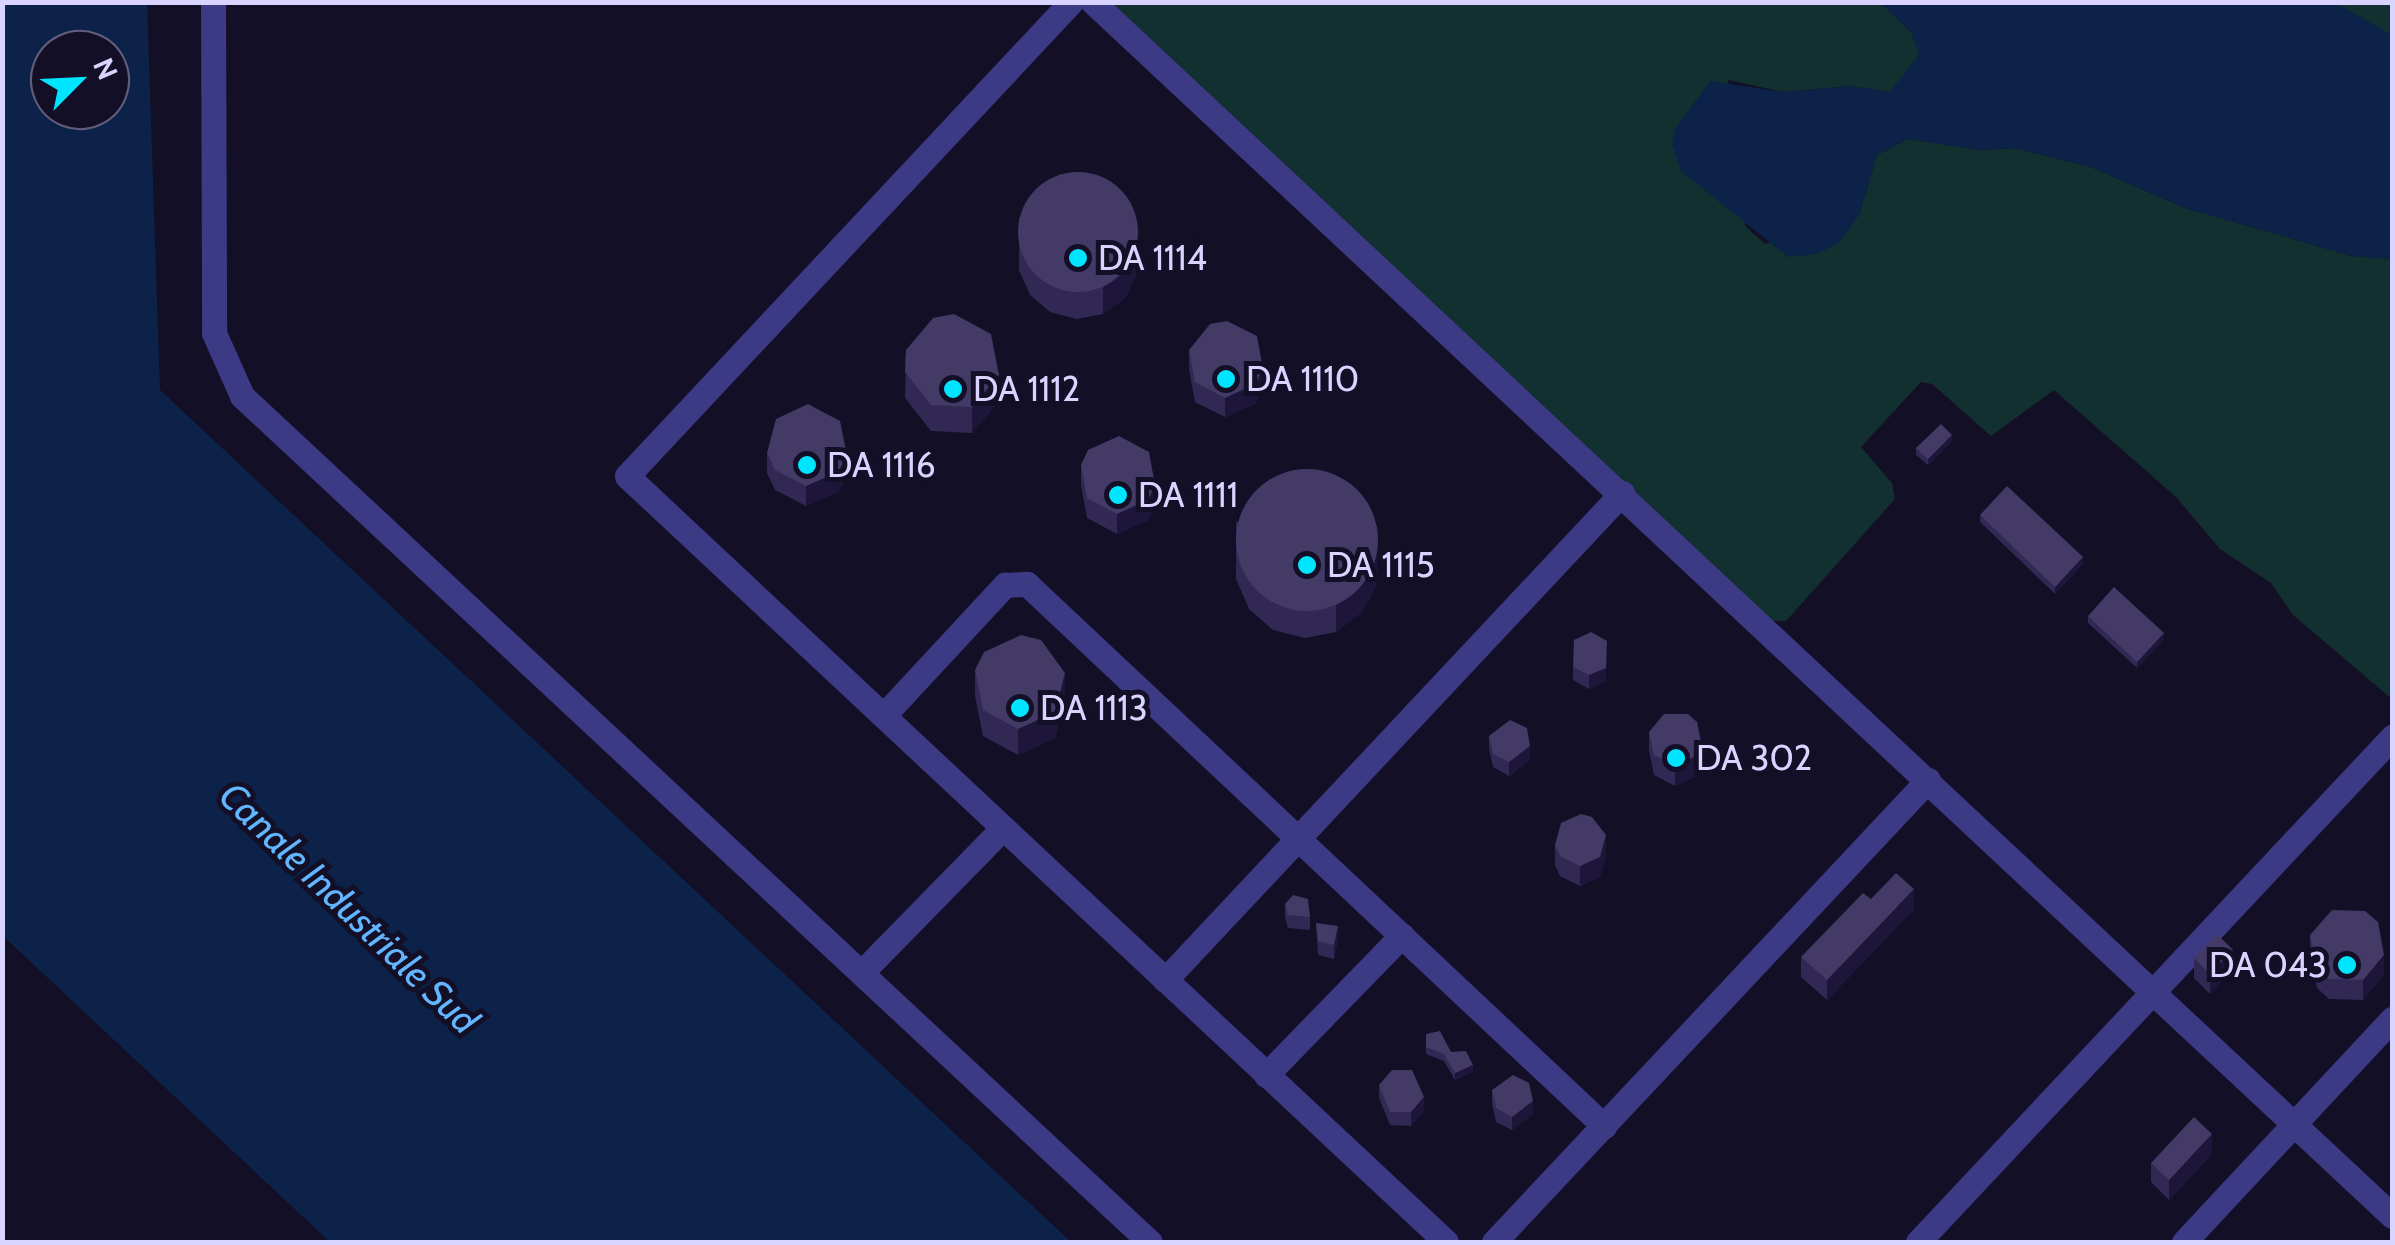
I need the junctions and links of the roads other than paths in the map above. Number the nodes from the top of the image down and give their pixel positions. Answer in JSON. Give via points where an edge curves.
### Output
{"nodes":[{"id":1,"x":214,"y":2,"type":"edge"},
{"id":2,"x":1071,"y":2,"type":"edge"},
{"id":3,"x":1094,"y":2,"type":"edge"},
{"id":4,"x":1622,"y":494,"type":"junction"},
{"id":5,"x":884,"y":716,"type":"junction"},
{"id":6,"x":2392,"y":737,"type":"edge"},
{"id":7,"x":1928,"y":780,"type":"junction"},
{"id":8,"x":1002,"y":828,"type":"junction"},
{"id":9,"x":1299,"y":840,"type":"junction"},
{"id":10,"x":1402,"y":935,"type":"junction"},
{"id":11,"x":862,"y":972,"type":"junction"},
{"id":12,"x":1165,"y":980,"type":"junction"},
{"id":13,"x":2152,"y":992,"type":"junction"},
{"id":14,"x":2392,"y":1019,"type":"edge"},
{"id":15,"x":1266,"y":1075,"type":"junction"},
{"id":16,"x":2294,"y":1124,"type":"junction"},
{"id":17,"x":1604,"y":1126,"type":"junction"},
{"id":18,"x":2392,"y":1216,"type":"edge"},
{"id":19,"x":1150,"y":1242,"type":"edge"},
{"id":20,"x":1446,"y":1242,"type":"edge"},
{"id":21,"x":1494,"y":1242,"type":"edge"},
{"id":22,"x":1918,"y":1242,"type":"edge"},
{"id":23,"x":2184,"y":1242,"type":"edge"}],
"edges":[{"from":1,"to":11,"type":"lane","via":[[214,333],[242,396]]},
{"from":2,"to":5,"type":"lane","via":[[627,476]]},
{"from":3,"to":4,"type":"lane"},
{"from":4,"to":7,"type":"lane"},
{"from":4,"to":9,"type":"lane"},
{"from":5,"to":8,"type":"lane"},
{"from":5,"to":9,"type":"lane","via":[[1004,585],[1018,580]]},
{"from":6,"to":13,"type":"lane"},
{"from":7,"to":13,"type":"lane"},
{"from":7,"to":17,"type":"lane"},
{"from":8,"to":11,"type":"lane"},
{"from":8,"to":12,"type":"lane"},
{"from":9,"to":10,"type":"lane"},
{"from":9,"to":12,"type":"lane"},
{"from":10,"to":15,"type":"lane"},
{"from":10,"to":17,"type":"lane"},
{"from":11,"to":19,"type":"lane"},
{"from":12,"to":15,"type":"lane"},
{"from":13,"to":16,"type":"lane"},
{"from":13,"to":22,"type":"lane"},
{"from":14,"to":16,"type":"lane"},
{"from":15,"to":20,"type":"lane"},
{"from":16,"to":18,"type":"lane"},
{"from":16,"to":23,"type":"lane"},
{"from":17,"to":21,"type":"lane"}]}
